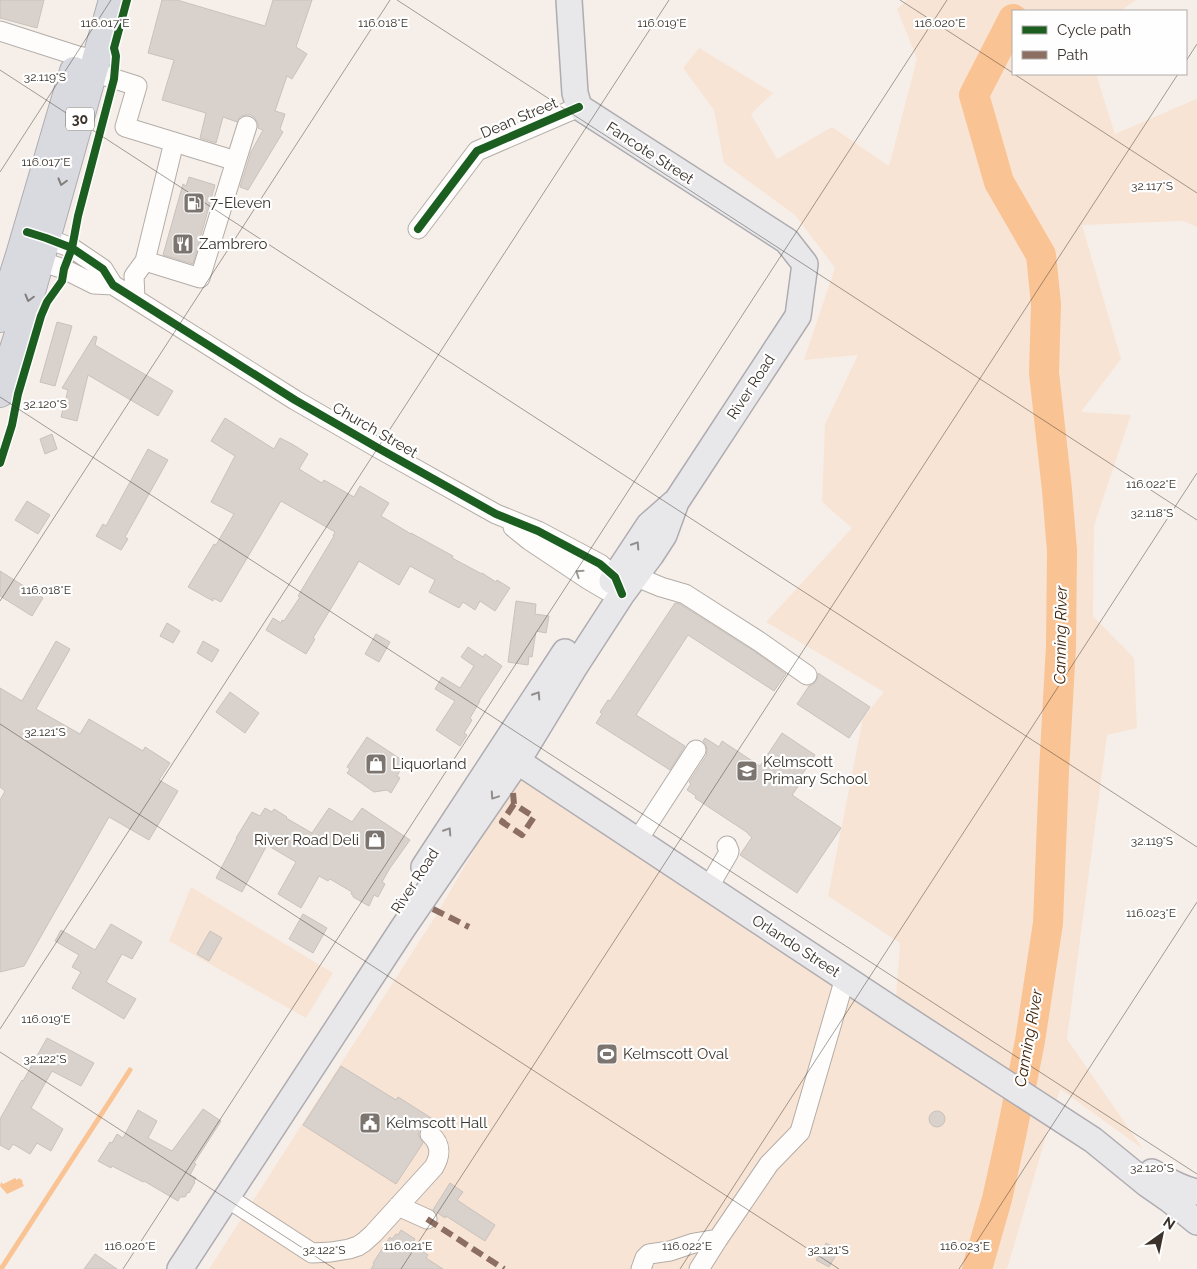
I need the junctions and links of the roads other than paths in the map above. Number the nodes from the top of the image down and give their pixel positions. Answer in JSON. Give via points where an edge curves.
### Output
{"nodes":[{"id":1,"x":94,"y":0,"type":"edge"},
{"id":2,"x":113,"y":0,"type":"edge"},
{"id":3,"x":569,"y":0,"type":"edge"},
{"id":4,"x":0,"y":31,"type":"edge"},
{"id":5,"x":89,"y":63,"type":"junction"},
{"id":6,"x":579,"y":107,"type":"junction"},
{"id":7,"x":247,"y":126,"type":"dead end"},
{"id":8,"x":174,"y":142,"type":"junction"},
{"id":9,"x":236,"y":161,"type":"junction"},
{"id":10,"x":418,"y":229,"type":"dead end"},
{"id":11,"x":33,"y":247,"type":"junction"},
{"id":12,"x":145,"y":261,"type":"junction"},
{"id":13,"x":805,"y":264,"type":"joint"},
{"id":14,"x":136,"y":299,"type":"junction"},
{"id":15,"x":0,"y":318,"type":"edge"},
{"id":16,"x":0,"y":393,"type":"edge"},
{"id":17,"x":620,"y":584,"type":"junction"},
{"id":18,"x":807,"y":676,"type":"dead end"},
{"id":19,"x":696,"y":750,"type":"dead end"},
{"id":20,"x":509,"y":756,"type":"junction"},
{"id":21,"x":637,"y":841,"type":"junction"},
{"id":22,"x":727,"y":846,"type":"dead end"},
{"id":23,"x":708,"y":888,"type":"junction"},
{"id":24,"x":845,"y":978,"type":"junction"},
{"id":25,"x":430,"y":1134,"type":"dead end"},
{"id":26,"x":1084,"y":1134,"type":"junction"},
{"id":27,"x":1197,"y":1192,"type":"edge"},
{"id":28,"x":226,"y":1197,"type":"junction"},
{"id":29,"x":398,"y":1206,"type":"junction"},
{"id":30,"x":1197,"y":1208,"type":"edge"},
{"id":31,"x":427,"y":1219,"type":"dead end"},
{"id":32,"x":1197,"y":1221,"type":"edge"},
{"id":33,"x":718,"y":1239,"type":"junction"},
{"id":34,"x":164,"y":1269,"type":"edge"},
{"id":35,"x":180,"y":1269,"type":"edge"},
{"id":36,"x":641,"y":1269,"type":"edge"},
{"id":37,"x":699,"y":1269,"type":"edge"}],
"edges":[{"from":1,"to":5,"type":"highway","number":"30"},
{"from":2,"to":5,"type":"highway","number":"30"},
{"from":3,"to":6,"type":"main road","via":[[575,92]]},
{"from":4,"to":5,"type":"street"},
{"from":5,"to":8,"type":"street","via":[[137,86],[125,127]]},
{"from":5,"to":11,"type":"highway","number":"30"},
{"from":6,"to":10,"type":"street","name":"Dean Street","via":[[477,150]]},
{"from":6,"to":13,"type":"main road","name":"Fancote Street","via":[[787,241]]},
{"from":7,"to":9,"type":"street"},
{"from":8,"to":9,"type":"street"},
{"from":8,"to":12,"type":"street"},
{"from":9,"to":12,"type":"street","via":[[200,278]]},
{"from":11,"to":14,"type":"street","name":"Church Street","via":[[72,248],[103,269],[114,285]]},
{"from":11,"to":15,"type":"highway","number":"30"},
{"from":11,"to":16,"type":"highway","number":"30","one_way":true,"via":[[22,324]]},
{"from":12,"to":14,"type":"street","via":[[134,276]]},
{"from":13,"to":17,"type":"main road","name":"River Road","via":[[798,316],[676,502],[664,535]]},
{"from":14,"to":17,"type":"street","name":"Church Street","via":[[295,400],[496,514],[529,540]]},
{"from":17,"to":18,"type":"street","name":"Church Street","via":[[644,580],[685,594]]},
{"from":17,"to":20,"type":"main road","name":"River Road"},
{"from":19,"to":21,"type":"street"},
{"from":20,"to":21,"type":"main road","name":"Orlando Street"},
{"from":20,"to":28,"type":"main road","name":"River Road","one_way":true,"via":[[403,928]]},
{"from":34,"to":20,"type":"main road","name":"River Road","one_way":true,"via":[[243,1145]]},
{"from":21,"to":23,"type":"main road","name":"Orlando Street"},
{"from":22,"to":23,"type":"street","via":[[728,854]]},
{"from":23,"to":24,"type":"main road","name":"Orlando Street"},
{"from":24,"to":26,"type":"main road","name":"Orlando Street"},
{"from":24,"to":33,"type":"street","via":[[800,1132],[769,1164]]},
{"from":25,"to":29,"type":"street","via":[[439,1152],[437,1162]]},
{"from":26,"to":27,"type":"main road","name":"Orlando Street","via":[[1172,1184]]},
{"from":26,"to":32,"type":"main road","name":"Orlando Street"},
{"from":28,"to":29,"type":"street","via":[[312,1253],[358,1246]]},
{"from":28,"to":35,"type":"main road","name":"River Road"},
{"from":29,"to":31,"type":"street"},
{"from":30,"to":32,"type":"main road"},
{"from":33,"to":36,"type":"street","via":[[650,1254]]},
{"from":33,"to":37,"type":"street"}]}
